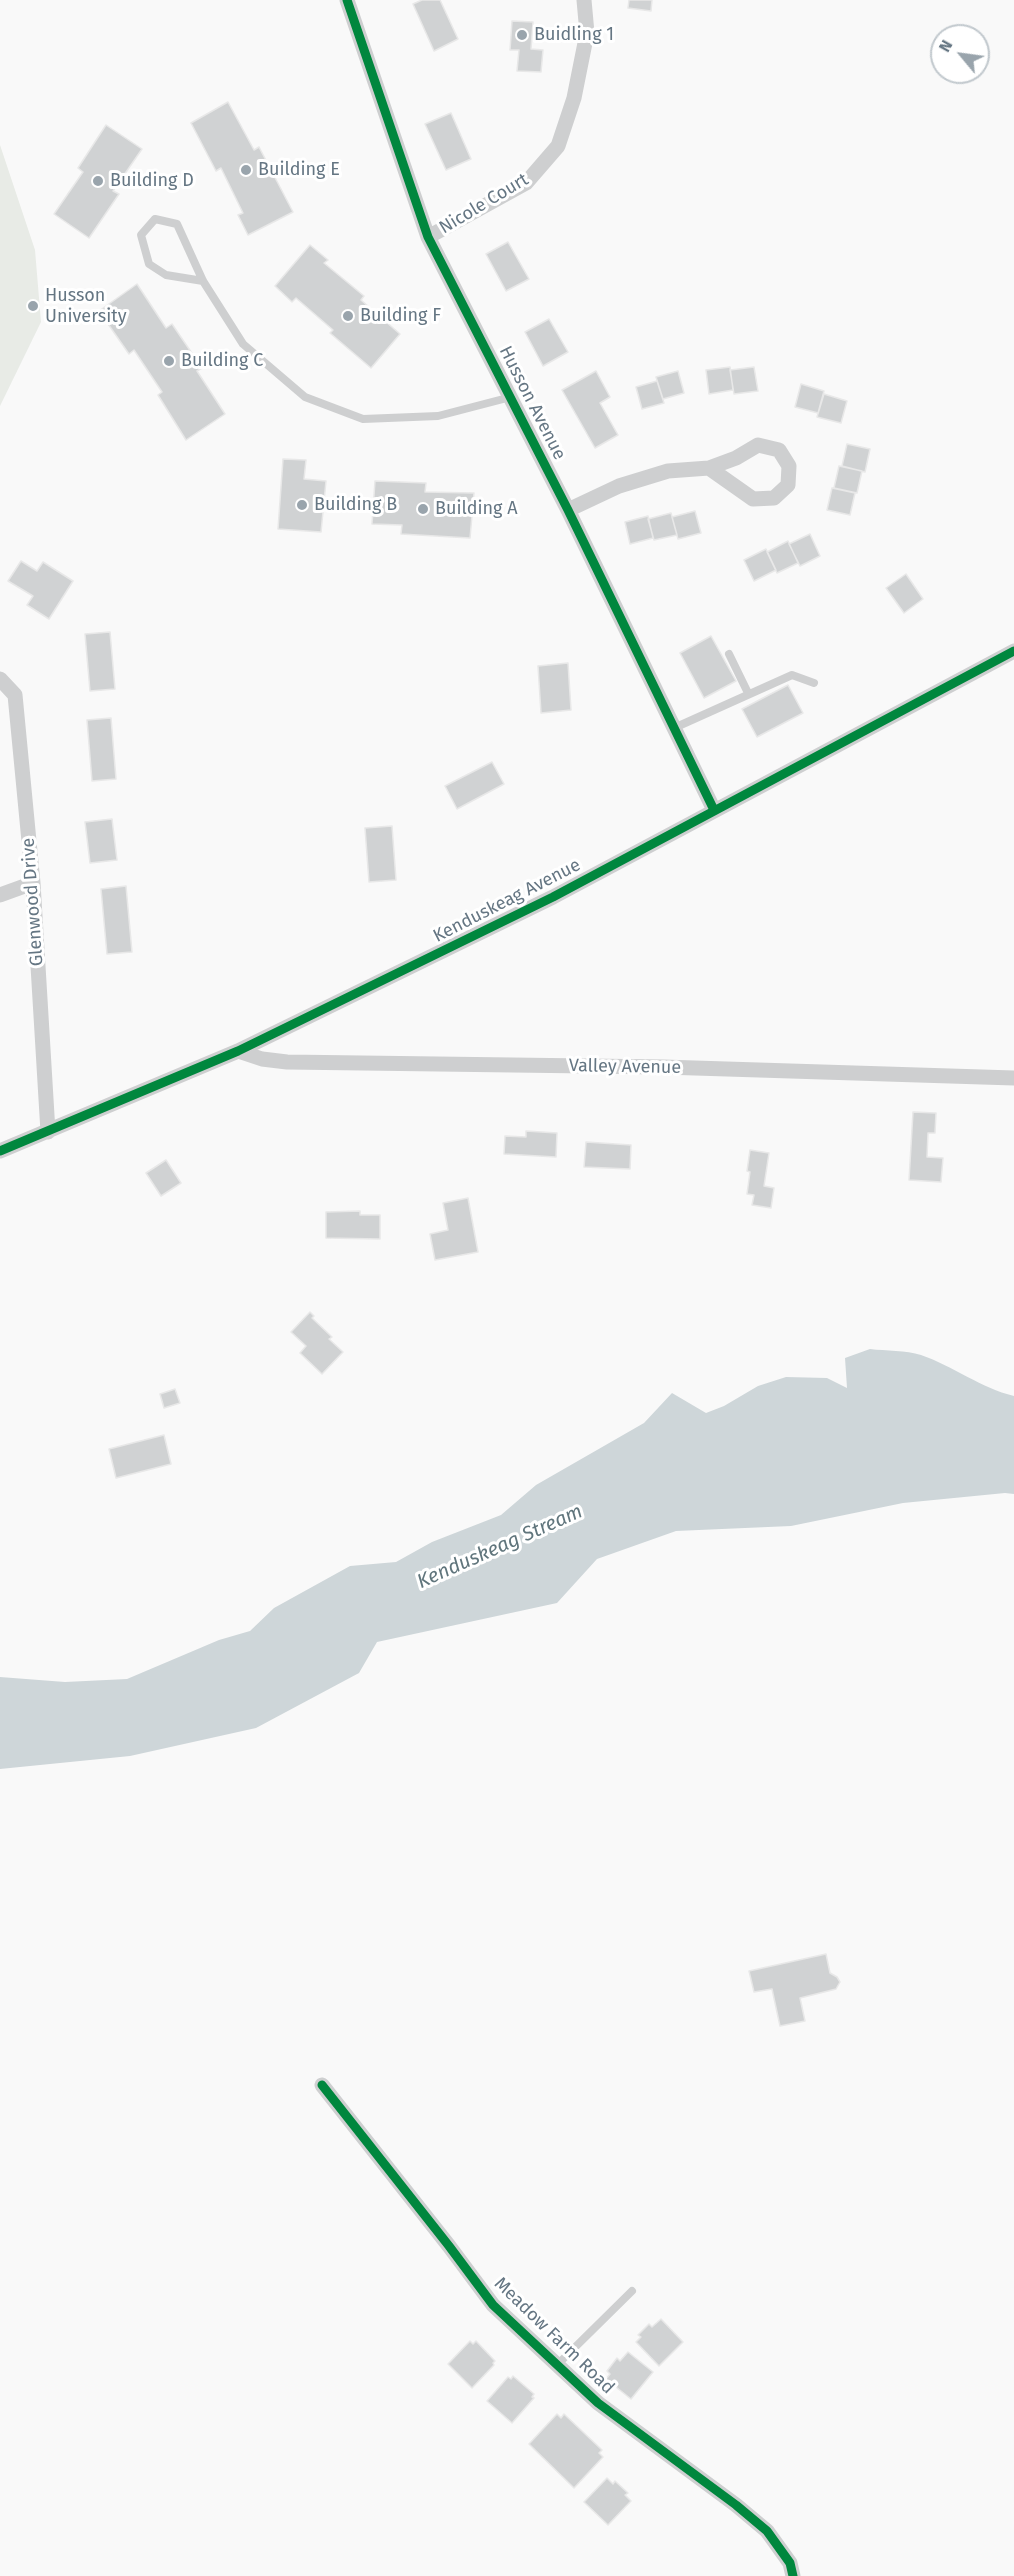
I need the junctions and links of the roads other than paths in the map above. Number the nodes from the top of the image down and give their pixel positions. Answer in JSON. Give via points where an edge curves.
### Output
{"nodes":[{"id":1,"x":347,"y":0,"type":"edge"},
{"id":2,"x":584,"y":0,"type":"edge"},
{"id":3,"x":428,"y":237,"type":"junction"},
{"id":4,"x":203,"y":281,"type":"junction"},
{"id":5,"x":511,"y":398,"type":"junction"},
{"id":6,"x":709,"y":468,"type":"junction"},
{"id":7,"x":568,"y":510,"type":"junction"},
{"id":8,"x":1014,"y":651,"type":"edge"},
{"id":9,"x":729,"y":654,"type":"dead end"},
{"id":10,"x":0,"y":679,"type":"edge"},
{"id":11,"x":814,"y":683,"type":"dead end"},
{"id":12,"x":748,"y":693,"type":"junction"},
{"id":13,"x":674,"y":728,"type":"junction"},
{"id":14,"x":714,"y":810,"type":"junction"},
{"id":15,"x":33,"y":883,"type":"junction"},
{"id":16,"x":0,"y":895,"type":"edge"},
{"id":17,"x":238,"y":1051,"type":"junction"},
{"id":18,"x":1014,"y":1078,"type":"edge"},
{"id":19,"x":48,"y":1132,"type":"junction"},
{"id":20,"x":0,"y":1151,"type":"edge"},
{"id":21,"x":321,"y":2085,"type":"dead end"},
{"id":22,"x":632,"y":2291,"type":"dead end"},
{"id":23,"x":557,"y":2366,"type":"junction"},
{"id":24,"x":793,"y":2576,"type":"edge"}],
"edges":[{"from":1,"to":3,"type":"street","name":"Husson Avenue"},
{"from":2,"to":3,"type":"street","name":"Nicole Court","via":[[587,33],[574,98],[558,146],[526,183]]},
{"from":3,"to":5,"type":"street","name":"Husson Avenue"},
{"from":4,"to":4,"type":"lane","via":[[177,224],[155,219],[141,235],[149,264],[166,275]]},
{"from":4,"to":5,"type":"lane","via":[[243,344],[305,397],[363,419],[438,416]]},
{"from":5,"to":7,"type":"street","name":"Husson Avenue"},
{"from":6,"to":6,"type":"street","via":[[753,499],[774,498],[788,485],[789,466],[779,450],[758,445]]},
{"from":6,"to":7,"type":"street","via":[[668,471],[619,486]]},
{"from":7,"to":13,"type":"street","name":"Husson Avenue"},
{"from":8,"to":14,"type":"street","name":"Kenduskeag Avenue"},
{"from":9,"to":12,"type":"lane"},
{"from":10,"to":15,"type":"street","name":"Glenwood Drive","via":[[15,695]]},
{"from":11,"to":12,"type":"lane","via":[[792,675]]},
{"from":12,"to":13,"type":"lane"},
{"from":13,"to":14,"type":"street","name":"Husson Avenue"},
{"from":14,"to":17,"type":"street","name":"Kenduskeag Avenue","via":[[553,897]]},
{"from":15,"to":16,"type":"street"},
{"from":15,"to":19,"type":"street","name":"Glenwood Drive"},
{"from":17,"to":18,"type":"street","name":"Valley Avenue","via":[[287,1062],[663,1067]]},
{"from":17,"to":19,"type":"street","name":"Kenduskeag Avenue"},
{"from":19,"to":20,"type":"street","name":"Kenduskeag Avenue"},
{"from":21,"to":23,"type":"street","name":"Meadow Farm Road","via":[[492,2305]]},
{"from":22,"to":23,"type":"lane"},
{"from":23,"to":24,"type":"street","name":"Meadow Farm Road","via":[[598,2403],[767,2531],[790,2563]]}]}
